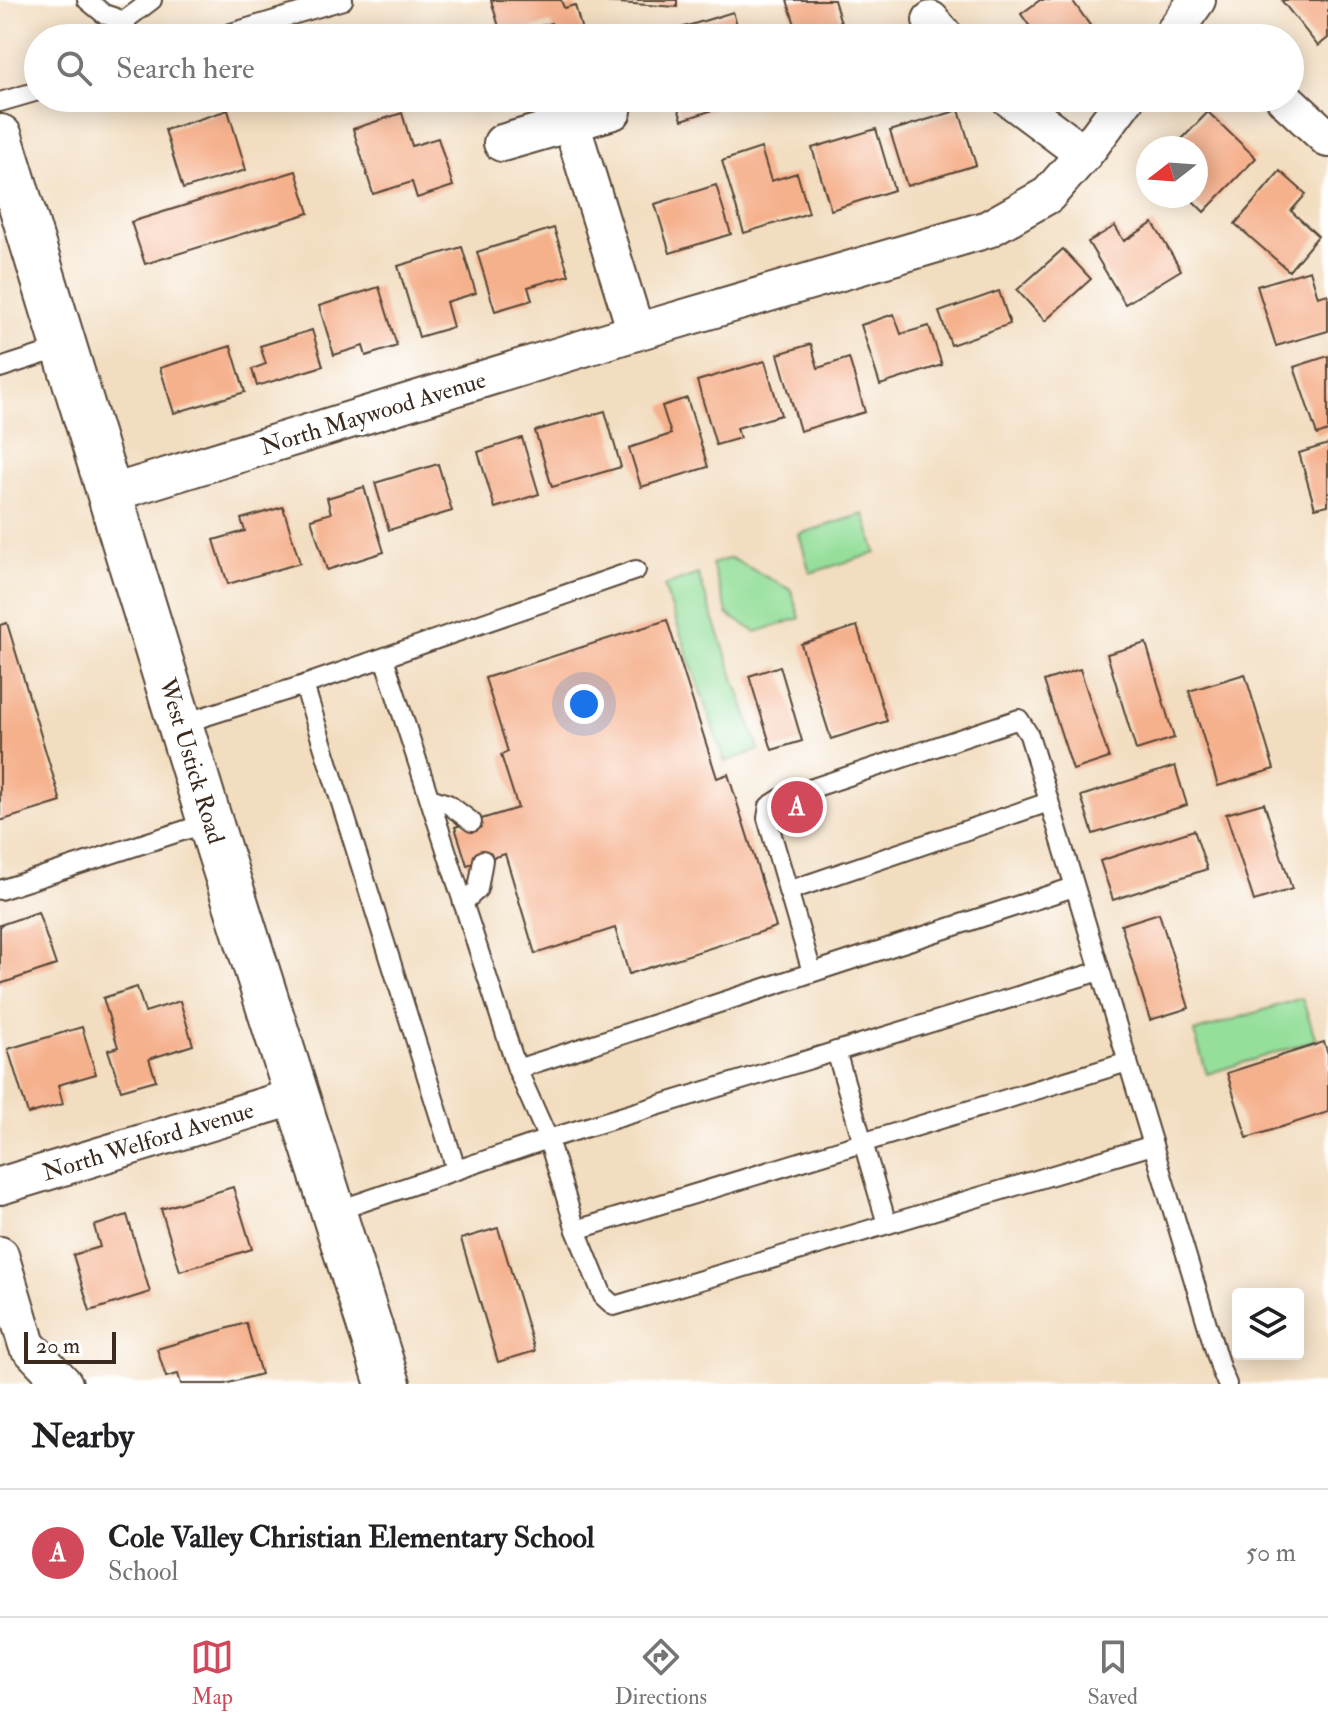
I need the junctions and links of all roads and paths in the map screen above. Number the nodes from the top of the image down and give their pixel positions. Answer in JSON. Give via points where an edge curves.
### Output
{"nodes":[{"id":1,"x":87,"y":0,"type":"edge"},
{"id":2,"x":152,"y":0,"type":"edge"},
{"id":3,"x":343,"y":0,"type":"edge"},
{"id":4,"x":118,"y":24,"type":"edge"},
{"id":5,"x":132,"y":24,"type":"edge"},
{"id":6,"x":262,"y":24,"type":"edge"},
{"id":7,"x":24,"y":95,"type":"edge"},
{"id":8,"x":0,"y":102,"type":"edge"},
{"id":9,"x":610,"y":112,"type":"edge"},
{"id":10,"x":1028,"y":112,"type":"edge"},
{"id":11,"x":1116,"y":112,"type":"edge"},
{"id":12,"x":1299,"y":112,"type":"edge"},
{"id":13,"x":571,"y":123,"type":"junction"},
{"id":14,"x":1328,"y":139,"type":"edge"},
{"id":15,"x":502,"y":143,"type":"dead end"},
{"id":16,"x":2,"y":150,"type":"edge"},
{"id":17,"x":1084,"y":154,"type":"junction"},
{"id":18,"x":636,"y":332,"type":"junction"},
{"id":19,"x":65,"y":347,"type":"junction"},
{"id":20,"x":0,"y":368,"type":"edge"},
{"id":21,"x":109,"y":494,"type":"junction"},
{"id":22,"x":636,"y":570,"type":"dead end"},
{"id":23,"x":384,"y":658,"type":"junction"},
{"id":24,"x":304,"y":685,"type":"junction"},
{"id":25,"x":181,"y":724,"type":"junction"},
{"id":26,"x":430,"y":798,"type":"junction"},
{"id":27,"x":1049,"y":802,"type":"junction"},
{"id":28,"x":210,"y":822,"type":"junction"},
{"id":29,"x":472,"y":822,"type":"dead end"},
{"id":30,"x":483,"y":860,"type":"dead end"},
{"id":31,"x":1074,"y":887,"type":"junction"},
{"id":32,"x":0,"y":890,"type":"edge"},
{"id":33,"x":788,"y":891,"type":"junction"},
{"id":34,"x":463,"y":903,"type":"junction"},
{"id":35,"x":1100,"y":971,"type":"junction"},
{"id":36,"x":812,"y":972,"type":"junction"},
{"id":37,"x":836,"y":1051,"type":"junction"},
{"id":38,"x":1128,"y":1062,"type":"junction"},
{"id":39,"x":517,"y":1069,"type":"junction"},
{"id":40,"x":297,"y":1096,"type":"junction"},
{"id":41,"x":548,"y":1139,"type":"junction"},
{"id":42,"x":863,"y":1143,"type":"junction"},
{"id":43,"x":1153,"y":1145,"type":"junction"},
{"id":44,"x":456,"y":1169,"type":"junction"},
{"id":45,"x":0,"y":1186,"type":"edge"},
{"id":46,"x":333,"y":1212,"type":"junction"},
{"id":47,"x":887,"y":1224,"type":"junction"},
{"id":48,"x":576,"y":1230,"type":"junction"},
{"id":49,"x":0,"y":1255,"type":"edge"},
{"id":50,"x":64,"y":1384,"type":"edge"},
{"id":51,"x":388,"y":1384,"type":"edge"},
{"id":52,"x":1227,"y":1384,"type":"edge"}],
"edges":[{"from":1,"to":4,"type":"lane"},
{"from":2,"to":5,"type":"lane"},
{"from":3,"to":6,"type":"lane"},
{"from":7,"to":8,"type":"lane"},
{"from":9,"to":13,"type":"street"},
{"from":10,"to":17,"type":"street"},
{"from":11,"to":17,"type":"street","name":"North Maywood Avenue"},
{"from":12,"to":14,"type":"street"},
{"from":13,"to":15,"type":"street"},
{"from":13,"to":18,"type":"street"},
{"from":16,"to":19,"type":"main road","name":"West Ustick Road"},
{"from":17,"to":18,"type":"street","name":"North Maywood Avenue","via":[[1048,195],[988,229]]},
{"from":18,"to":21,"type":"street","name":"North Maywood Avenue"},
{"from":19,"to":20,"type":"lane"},
{"from":19,"to":21,"type":"main road","name":"West Ustick Road"},
{"from":21,"to":25,"type":"main road","name":"West Ustick Road"},
{"from":22,"to":23,"type":"lane"},
{"from":23,"to":24,"type":"lane"},
{"from":23,"to":26,"type":"lane"},
{"from":24,"to":25,"type":"lane"},
{"from":24,"to":44,"type":"lane"},
{"from":25,"to":28,"type":"main road","name":"West Ustick Road"},
{"from":26,"to":29,"type":"lane"},
{"from":26,"to":34,"type":"lane"},
{"from":27,"to":31,"type":"lane"},
{"from":27,"to":33,"type":"lane"},
{"from":27,"to":33,"type":"lane","via":[[1019,719],[780,799],[769,806],[767,818]]},
{"from":28,"to":32,"type":"lane"},
{"from":28,"to":40,"type":"main road","name":"West Ustick Road"},
{"from":30,"to":34,"type":"lane","via":[[478,889]]},
{"from":31,"to":35,"type":"lane"},
{"from":31,"to":36,"type":"lane"},
{"from":33,"to":36,"type":"lane"},
{"from":34,"to":39,"type":"lane"},
{"from":35,"to":37,"type":"lane"},
{"from":35,"to":38,"type":"lane"},
{"from":36,"to":39,"type":"lane"},
{"from":37,"to":41,"type":"lane"},
{"from":37,"to":42,"type":"lane"},
{"from":38,"to":42,"type":"lane"},
{"from":38,"to":43,"type":"lane"},
{"from":39,"to":41,"type":"lane"},
{"from":40,"to":45,"type":"street","name":"North Welford Avenue"},
{"from":40,"to":46,"type":"main road","name":"West Ustick Road"},
{"from":41,"to":44,"type":"lane"},
{"from":41,"to":48,"type":"lane"},
{"from":42,"to":47,"type":"lane"},
{"from":42,"to":48,"type":"lane"},
{"from":43,"to":47,"type":"lane"},
{"from":43,"to":52,"type":"lane"},
{"from":44,"to":46,"type":"lane"},
{"from":46,"to":51,"type":"main road","name":"West Ustick Road"},
{"from":47,"to":48,"type":"lane","via":[[614,1306],[603,1296]]},
{"from":49,"to":50,"type":"street","via":[[27,1345]]}]}
